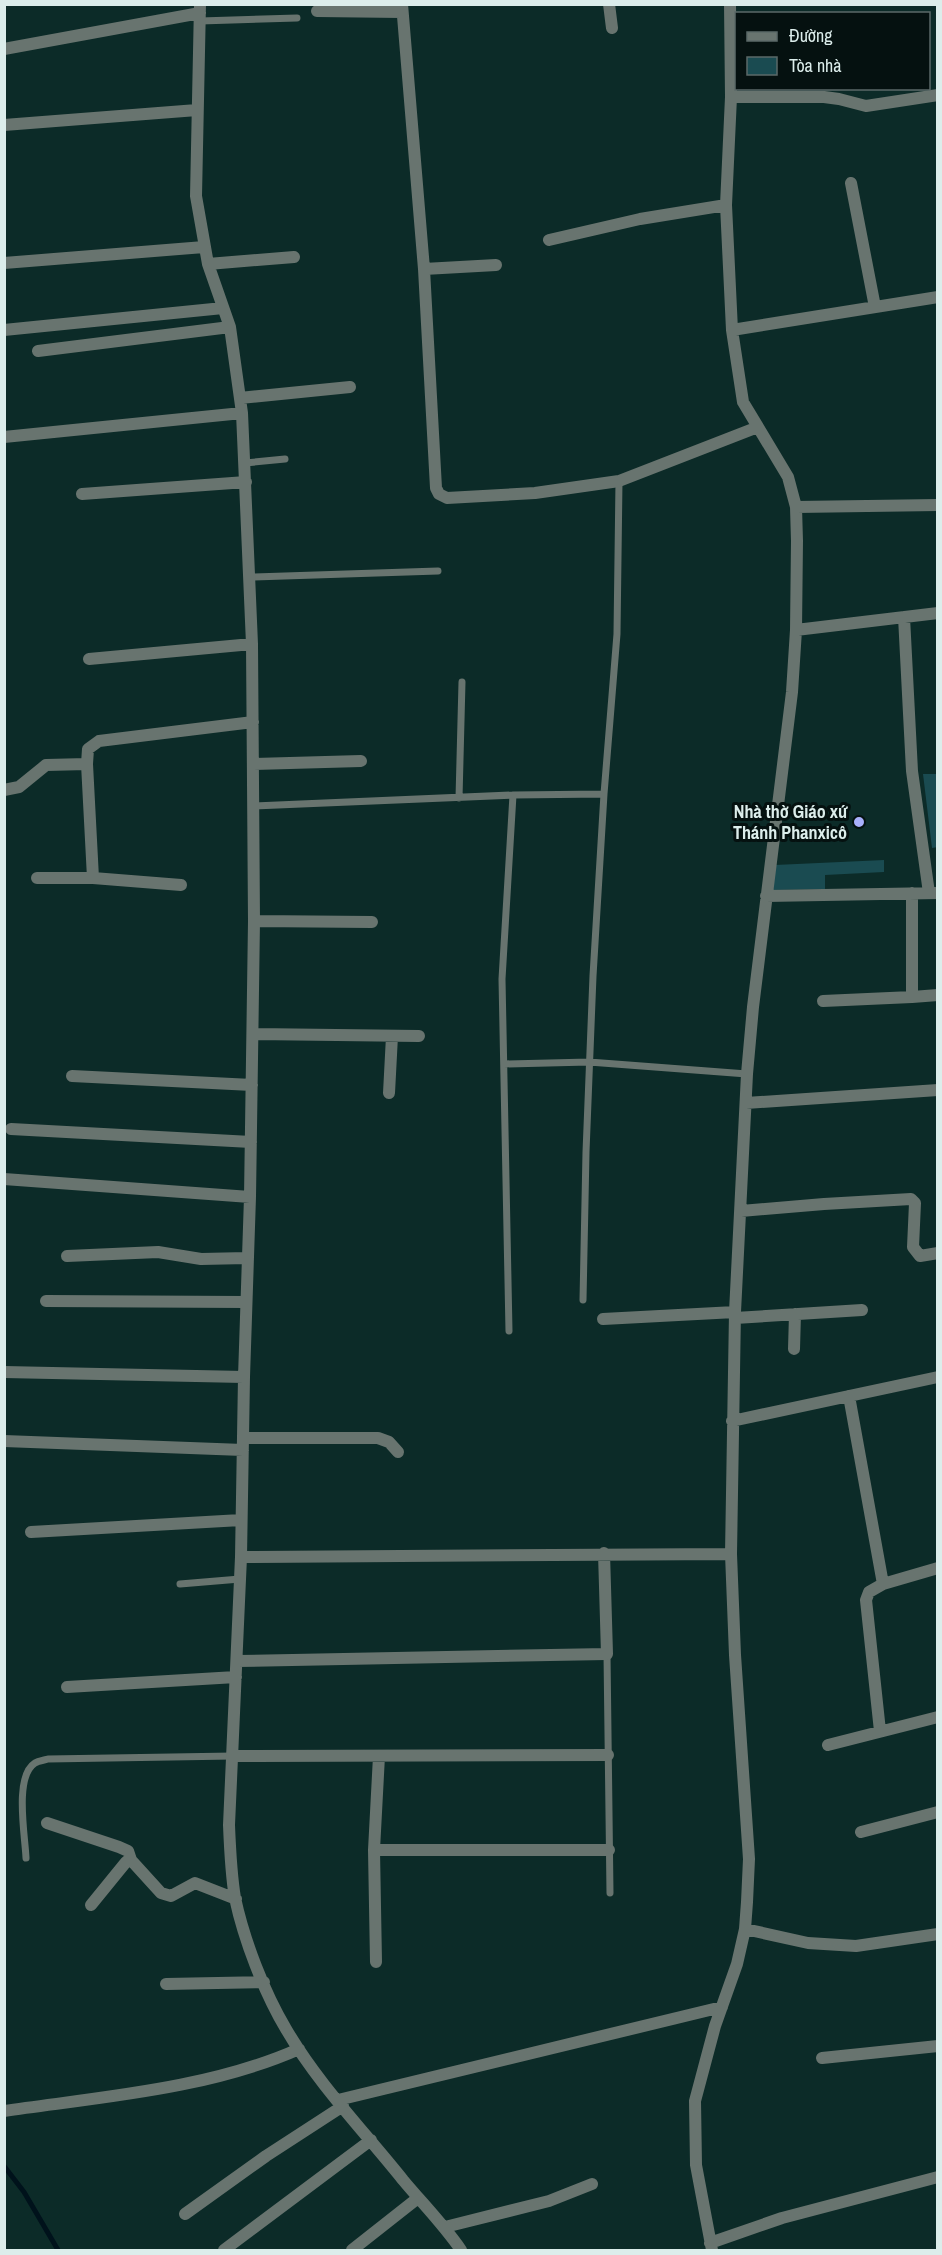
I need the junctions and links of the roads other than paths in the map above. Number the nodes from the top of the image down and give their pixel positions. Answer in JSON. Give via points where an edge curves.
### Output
{"nodes":[{"id":1,"x":609,"y":4,"type":"edge"},
{"id":2,"x":730,"y":4,"type":"edge"},
{"id":3,"x":402,"y":8,"type":"edge"},
{"id":4,"x":317,"y":11,"type":"dead end"},
{"id":5,"x":200,"y":13,"type":"edge"},
{"id":6,"x":297,"y":18,"type":"dead end"},
{"id":7,"x":612,"y":28,"type":"dead end"},
{"id":8,"x":4,"y":49,"type":"edge"},
{"id":9,"x":938,"y":95,"type":"edge"},
{"id":10,"x":731,"y":97,"type":"junction"},
{"id":11,"x":197,"y":110,"type":"junction"},
{"id":12,"x":4,"y":125,"type":"edge"},
{"id":13,"x":851,"y":183,"type":"dead end"},
{"id":14,"x":726,"y":205,"type":"junction"},
{"id":15,"x":549,"y":240,"type":"dead end"},
{"id":16,"x":204,"y":247,"type":"junction"},
{"id":17,"x":294,"y":257,"type":"dead end"},
{"id":18,"x":4,"y":263,"type":"edge"},
{"id":19,"x":208,"y":264,"type":"junction"},
{"id":20,"x":496,"y":266,"type":"dead end"},
{"id":21,"x":424,"y":268,"type":"junction"},
{"id":22,"x":938,"y":297,"type":"edge"},
{"id":23,"x":875,"y":307,"type":"junction"},
{"id":24,"x":223,"y":308,"type":"junction"},
{"id":25,"x":230,"y":327,"type":"junction"},
{"id":26,"x":4,"y":330,"type":"edge"},
{"id":27,"x":732,"y":330,"type":"junction"},
{"id":28,"x":38,"y":351,"type":"dead end"},
{"id":29,"x":350,"y":387,"type":"dead end"},
{"id":30,"x":240,"y":398,"type":"junction"},
{"id":31,"x":242,"y":413,"type":"junction"},
{"id":32,"x":758,"y":427,"type":"junction"},
{"id":33,"x":4,"y":437,"type":"edge"},
{"id":34,"x":285,"y":459,"type":"dead end"},
{"id":35,"x":245,"y":463,"type":"junction"},
{"id":36,"x":246,"y":482,"type":"junction"},
{"id":37,"x":619,"y":482,"type":"junction"},
{"id":38,"x":82,"y":494,"type":"dead end"},
{"id":39,"x":938,"y":505,"type":"edge"},
{"id":40,"x":796,"y":507,"type":"junction"},
{"id":41,"x":438,"y":571,"type":"dead end"},
{"id":42,"x":251,"y":577,"type":"junction"},
{"id":43,"x":938,"y":613,"type":"edge"},
{"id":44,"x":904,"y":617,"type":"junction"},
{"id":45,"x":796,"y":630,"type":"junction"},
{"id":46,"x":252,"y":644,"type":"junction"},
{"id":47,"x":89,"y":658,"type":"dead end"},
{"id":48,"x":462,"y":682,"type":"dead end"},
{"id":49,"x":253,"y":722,"type":"junction"},
{"id":50,"x":361,"y":761,"type":"dead end"},
{"id":51,"x":87,"y":764,"type":"junction"},
{"id":52,"x":254,"y":764,"type":"junction"},
{"id":53,"x":4,"y":790,"type":"edge"},
{"id":54,"x":604,"y":794,"type":"junction"},
{"id":55,"x":513,"y":795,"type":"junction"},
{"id":56,"x":459,"y":798,"type":"junction"},
{"id":57,"x":254,"y":806,"type":"junction"},
{"id":58,"x":93,"y":878,"type":"junction"},
{"id":59,"x":37,"y":879,"type":"dead end"},
{"id":60,"x":181,"y":885,"type":"dead end"},
{"id":61,"x":912,"y":893,"type":"junction"},
{"id":62,"x":933,"y":893,"type":"edge"},
{"id":63,"x":766,"y":896,"type":"junction"},
{"id":64,"x":254,"y":921,"type":"junction"},
{"id":65,"x":372,"y":922,"type":"dead end"},
{"id":66,"x":938,"y":995,"type":"edge"},
{"id":67,"x":912,"y":997,"type":"junction"},
{"id":68,"x":823,"y":1001,"type":"dead end"},
{"id":69,"x":253,"y":1034,"type":"junction"},
{"id":70,"x":392,"y":1036,"type":"junction"},
{"id":71,"x":419,"y":1036,"type":"dead end"},
{"id":72,"x":589,"y":1062,"type":"junction"},
{"id":73,"x":504,"y":1064,"type":"junction"},
{"id":74,"x":747,"y":1074,"type":"junction"},
{"id":75,"x":72,"y":1076,"type":"dead end"},
{"id":76,"x":252,"y":1085,"type":"junction"},
{"id":77,"x":938,"y":1090,"type":"edge"},
{"id":78,"x":389,"y":1093,"type":"dead end"},
{"id":79,"x":746,"y":1103,"type":"junction"},
{"id":80,"x":11,"y":1129,"type":"dead end"},
{"id":81,"x":251,"y":1142,"type":"junction"},
{"id":82,"x":4,"y":1179,"type":"edge"},
{"id":83,"x":250,"y":1197,"type":"junction"},
{"id":84,"x":741,"y":1211,"type":"junction"},
{"id":85,"x":938,"y":1252,"type":"edge"},
{"id":86,"x":67,"y":1256,"type":"dead end"},
{"id":87,"x":247,"y":1258,"type":"junction"},
{"id":88,"x":583,"y":1299,"type":"dead end"},
{"id":89,"x":46,"y":1300,"type":"dead end"},
{"id":90,"x":246,"y":1302,"type":"junction"},
{"id":91,"x":862,"y":1310,"type":"dead end"},
{"id":92,"x":795,"y":1314,"type":"junction"},
{"id":93,"x":735,"y":1315,"type":"junction"},
{"id":94,"x":603,"y":1319,"type":"dead end"},
{"id":95,"x":509,"y":1331,"type":"dead end"},
{"id":96,"x":794,"y":1349,"type":"dead end"},
{"id":97,"x":4,"y":1372,"type":"edge"},
{"id":98,"x":244,"y":1377,"type":"junction"},
{"id":99,"x":938,"y":1377,"type":"edge"},
{"id":100,"x":849,"y":1396,"type":"junction"},
{"id":101,"x":732,"y":1421,"type":"junction"},
{"id":102,"x":4,"y":1441,"type":"edge"},
{"id":103,"x":243,"y":1444,"type":"junction"},
{"id":104,"x":398,"y":1452,"type":"dead end"},
{"id":105,"x":242,"y":1520,"type":"junction"},
{"id":106,"x":31,"y":1532,"type":"dead end"},
{"id":107,"x":604,"y":1553,"type":"junction"},
{"id":108,"x":731,"y":1554,"type":"junction"},
{"id":109,"x":241,"y":1557,"type":"junction"},
{"id":110,"x":938,"y":1569,"type":"edge"},
{"id":111,"x":240,"y":1579,"type":"junction"},
{"id":112,"x":180,"y":1584,"type":"dead end"},
{"id":113,"x":883,"y":1584,"type":"junction"},
{"id":114,"x":607,"y":1654,"type":"junction"},
{"id":115,"x":237,"y":1660,"type":"junction"},
{"id":116,"x":236,"y":1677,"type":"junction"},
{"id":117,"x":67,"y":1687,"type":"dead end"},
{"id":118,"x":938,"y":1717,"type":"edge"},
{"id":119,"x":880,"y":1731,"type":"junction"},
{"id":120,"x":828,"y":1745,"type":"dead end"},
{"id":121,"x":608,"y":1755,"type":"junction"},
{"id":122,"x":233,"y":1756,"type":"junction"},
{"id":123,"x":379,"y":1756,"type":"junction"},
{"id":124,"x":938,"y":1812,"type":"edge"},
{"id":125,"x":47,"y":1823,"type":"dead end"},
{"id":126,"x":861,"y":1832,"type":"dead end"},
{"id":127,"x":374,"y":1850,"type":"junction"},
{"id":128,"x":609,"y":1850,"type":"junction"},
{"id":129,"x":26,"y":1858,"type":"dead end"},
{"id":130,"x":131,"y":1860,"type":"junction"},
{"id":131,"x":610,"y":1893,"type":"dead end"},
{"id":132,"x":236,"y":1899,"type":"junction"},
{"id":133,"x":91,"y":1905,"type":"dead end"},
{"id":134,"x":745,"y":1929,"type":"junction"},
{"id":135,"x":938,"y":1934,"type":"edge"},
{"id":136,"x":376,"y":1962,"type":"dead end"},
{"id":137,"x":264,"y":1982,"type":"junction"},
{"id":138,"x":166,"y":1984,"type":"dead end"},
{"id":139,"x":722,"y":2007,"type":"junction"},
{"id":140,"x":938,"y":2046,"type":"edge"},
{"id":141,"x":299,"y":2049,"type":"junction"},
{"id":142,"x":822,"y":2058,"type":"dead end"},
{"id":143,"x":340,"y":2103,"type":"junction"},
{"id":144,"x":4,"y":2112,"type":"edge"},
{"id":145,"x":370,"y":2140,"type":"junction"},
{"id":146,"x":938,"y":2176,"type":"edge"},
{"id":147,"x":592,"y":2184,"type":"dead end"},
{"id":148,"x":418,"y":2198,"type":"junction"},
{"id":149,"x":185,"y":2214,"type":"dead end"},
{"id":150,"x":445,"y":2227,"type":"junction"},
{"id":151,"x":711,"y":2247,"type":"edge"},
{"id":152,"x":225,"y":2250,"type":"edge"},
{"id":153,"x":352,"y":2250,"type":"edge"},
{"id":154,"x":460,"y":2250,"type":"edge"}],
"edges":[{"from":1,"to":7,"type":"street"},
{"from":2,"to":10,"type":"street"},
{"from":3,"to":4,"type":"street"},
{"from":3,"to":21,"type":"street"},
{"from":5,"to":6,"type":"lane"},
{"from":5,"to":8,"type":"street"},
{"from":5,"to":11,"type":"street"},
{"from":9,"to":10,"type":"street","via":[[866,106],[825,97]]},
{"from":10,"to":14,"type":"street"},
{"from":11,"to":12,"type":"street"},
{"from":11,"to":16,"type":"street","via":[[196,196]]},
{"from":13,"to":23,"type":"street"},
{"from":14,"to":15,"type":"street"},
{"from":14,"to":27,"type":"street"},
{"from":16,"to":18,"type":"street"},
{"from":16,"to":19,"type":"street"},
{"from":17,"to":19,"type":"street"},
{"from":19,"to":24,"type":"street"},
{"from":20,"to":21,"type":"street"},
{"from":21,"to":37,"type":"street","via":[[439,494],[447,498],[535,493]]},
{"from":22,"to":23,"type":"street"},
{"from":23,"to":27,"type":"street"},
{"from":24,"to":25,"type":"street"},
{"from":24,"to":26,"type":"street"},
{"from":25,"to":28,"type":"street"},
{"from":25,"to":30,"type":"street"},
{"from":27,"to":32,"type":"street","via":[[743,402]]},
{"from":29,"to":30,"type":"street"},
{"from":30,"to":31,"type":"street"},
{"from":31,"to":33,"type":"street"},
{"from":31,"to":35,"type":"street"},
{"from":32,"to":37,"type":"street"},
{"from":32,"to":40,"type":"street","via":[[788,477]]},
{"from":34,"to":35,"type":"lane"},
{"from":35,"to":36,"type":"street"},
{"from":36,"to":38,"type":"street"},
{"from":36,"to":42,"type":"street"},
{"from":37,"to":54,"type":"lane","via":[[617,634]]},
{"from":39,"to":40,"type":"street"},
{"from":40,"to":45,"type":"street"},
{"from":41,"to":42,"type":"lane"},
{"from":42,"to":46,"type":"street"},
{"from":43,"to":44,"type":"street"},
{"from":44,"to":45,"type":"street"},
{"from":44,"to":62,"type":"street","via":[[912,771]]},
{"from":45,"to":63,"type":"street"},
{"from":46,"to":47,"type":"street"},
{"from":46,"to":49,"type":"street"},
{"from":48,"to":56,"type":"lane"},
{"from":49,"to":51,"type":"street","via":[[99,741],[88,749]]},
{"from":49,"to":52,"type":"street"},
{"from":50,"to":52,"type":"street"},
{"from":51,"to":53,"type":"street","via":[[46,765],[19,787]]},
{"from":51,"to":58,"type":"street"},
{"from":52,"to":57,"type":"street"},
{"from":54,"to":55,"type":"lane"},
{"from":54,"to":72,"type":"lane"},
{"from":55,"to":56,"type":"lane"},
{"from":55,"to":73,"type":"lane","via":[[502,979]]},
{"from":56,"to":57,"type":"lane"},
{"from":57,"to":64,"type":"street"},
{"from":58,"to":59,"type":"street"},
{"from":58,"to":60,"type":"street"},
{"from":61,"to":62,"type":"street"},
{"from":61,"to":63,"type":"street"},
{"from":61,"to":67,"type":"street"},
{"from":63,"to":74,"type":"street"},
{"from":64,"to":65,"type":"street"},
{"from":64,"to":69,"type":"street"},
{"from":66,"to":67,"type":"street"},
{"from":67,"to":68,"type":"street"},
{"from":69,"to":70,"type":"street"},
{"from":69,"to":76,"type":"street"},
{"from":70,"to":71,"type":"street"},
{"from":70,"to":78,"type":"street"},
{"from":72,"to":73,"type":"lane"},
{"from":72,"to":74,"type":"lane"},
{"from":72,"to":88,"type":"lane"},
{"from":73,"to":95,"type":"lane"},
{"from":74,"to":79,"type":"street"},
{"from":75,"to":76,"type":"street"},
{"from":76,"to":81,"type":"street"},
{"from":77,"to":79,"type":"street"},
{"from":79,"to":84,"type":"street"},
{"from":80,"to":81,"type":"street"},
{"from":81,"to":83,"type":"street"},
{"from":82,"to":83,"type":"street"},
{"from":83,"to":87,"type":"street"},
{"from":84,"to":85,"type":"street","via":[[910,1199],[915,1203],[913,1247],[920,1256]]},
{"from":84,"to":93,"type":"street"},
{"from":86,"to":87,"type":"street","via":[[158,1252],[201,1259]]},
{"from":87,"to":90,"type":"street"},
{"from":89,"to":90,"type":"street"},
{"from":90,"to":98,"type":"street"},
{"from":91,"to":92,"type":"street"},
{"from":92,"to":93,"type":"street"},
{"from":92,"to":96,"type":"street"},
{"from":93,"to":94,"type":"street"},
{"from":93,"to":101,"type":"street"},
{"from":97,"to":98,"type":"street"},
{"from":98,"to":103,"type":"street"},
{"from":99,"to":100,"type":"street"},
{"from":100,"to":101,"type":"street"},
{"from":100,"to":113,"type":"street"},
{"from":101,"to":108,"type":"street"},
{"from":102,"to":103,"type":"street"},
{"from":103,"to":104,"type":"street","via":[[378,1438]]},
{"from":103,"to":105,"type":"street"},
{"from":105,"to":106,"type":"street"},
{"from":105,"to":109,"type":"street"},
{"from":107,"to":108,"type":"street"},
{"from":107,"to":109,"type":"street"},
{"from":107,"to":114,"type":"street"},
{"from":108,"to":134,"type":"street","via":[[749,1859]]},
{"from":109,"to":111,"type":"street"},
{"from":110,"to":113,"type":"street"},
{"from":111,"to":112,"type":"lane"},
{"from":111,"to":115,"type":"street"},
{"from":113,"to":119,"type":"street","via":[[869,1592],[866,1600]]},
{"from":114,"to":115,"type":"street"},
{"from":114,"to":121,"type":"lane"},
{"from":115,"to":116,"type":"street"},
{"from":116,"to":117,"type":"street"},
{"from":116,"to":122,"type":"street"},
{"from":118,"to":119,"type":"street"},
{"from":119,"to":120,"type":"street"},
{"from":121,"to":123,"type":"street"},
{"from":121,"to":128,"type":"lane"},
{"from":122,"to":123,"type":"street"},
{"from":122,"to":129,"type":"lane","via":[[48,1758],[35,1763],[25,1775]]},
{"from":122,"to":132,"type":"street","via":[[230,1862]]},
{"from":123,"to":127,"type":"street"},
{"from":124,"to":126,"type":"street"},
{"from":125,"to":130,"type":"street","via":[[119,1847],[128,1851]]},
{"from":127,"to":128,"type":"street"},
{"from":127,"to":136,"type":"street"},
{"from":128,"to":131,"type":"lane"},
{"from":130,"to":132,"type":"street","via":[[161,1893],[171,1896],[195,1883]]},
{"from":130,"to":133,"type":"street"},
{"from":132,"to":137,"type":"street"},
{"from":134,"to":135,"type":"street","via":[[808,1943],[856,1946]]},
{"from":134,"to":139,"type":"street"},
{"from":137,"to":138,"type":"street"},
{"from":137,"to":141,"type":"street"},
{"from":139,"to":143,"type":"street"},
{"from":139,"to":151,"type":"street","via":[[695,2101],[696,2165]]},
{"from":140,"to":142,"type":"street"},
{"from":141,"to":143,"type":"street"},
{"from":141,"to":144,"type":"street","via":[[257,2066],[169,2086]]},
{"from":143,"to":145,"type":"street"},
{"from":143,"to":149,"type":"street"},
{"from":145,"to":148,"type":"street"},
{"from":145,"to":152,"type":"street"},
{"from":146,"to":151,"type":"street","via":[[782,2218]]},
{"from":147,"to":150,"type":"street","via":[[549,2201]]},
{"from":148,"to":150,"type":"street"},
{"from":148,"to":153,"type":"street"},
{"from":150,"to":154,"type":"street"}]}
